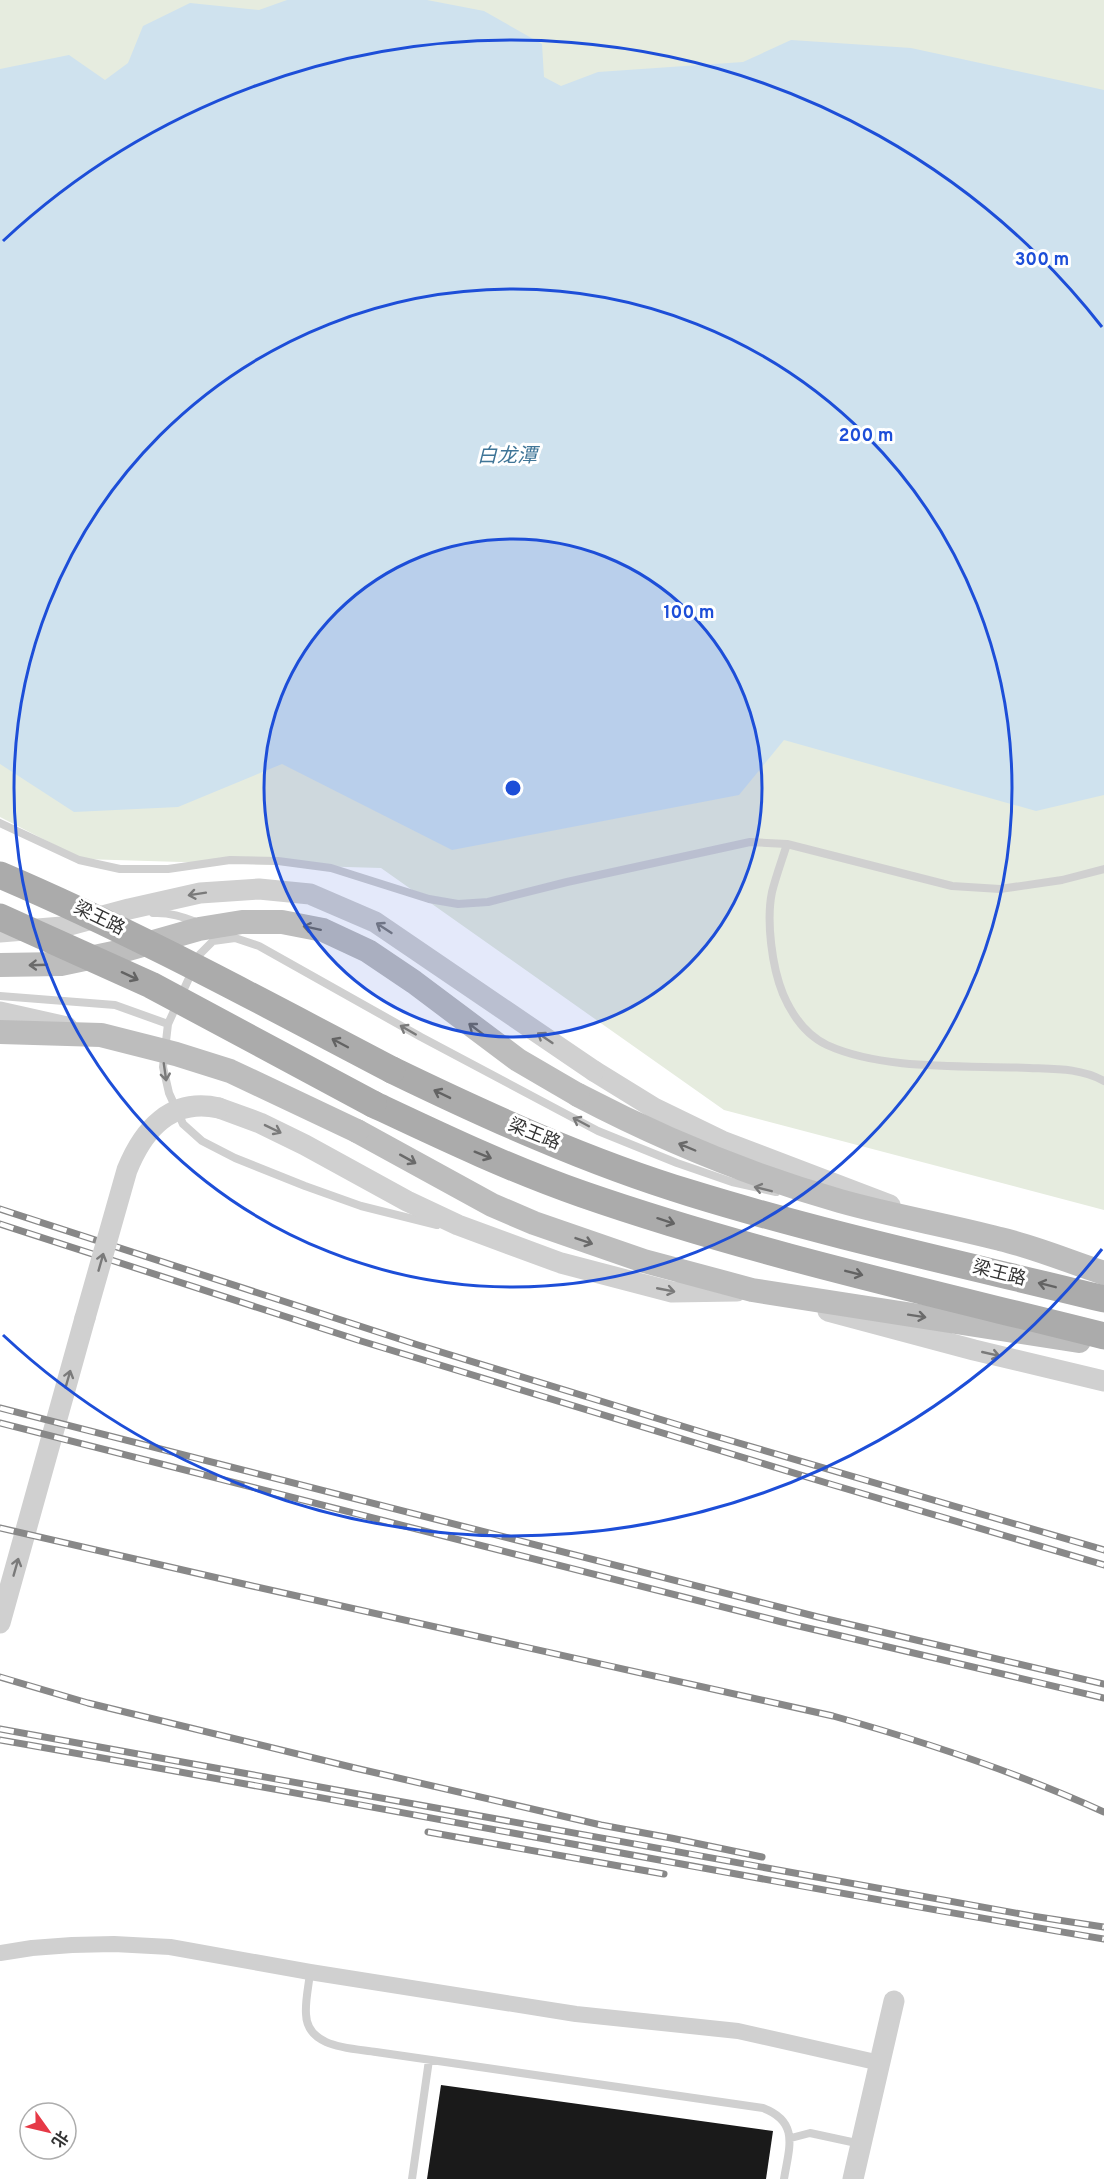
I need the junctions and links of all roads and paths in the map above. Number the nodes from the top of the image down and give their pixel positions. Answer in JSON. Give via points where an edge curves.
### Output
{"nodes":[{"id":1,"x":0,"y":823,"type":"edge"},
{"id":2,"x":787,"y":844,"type":"junction"},
{"id":3,"x":1104,"y":869,"type":"edge"},
{"id":4,"x":0,"y":875,"type":"edge"},
{"id":5,"x":0,"y":917,"type":"edge"},
{"id":6,"x":69,"y":917,"type":"dead end"},
{"id":7,"x":0,"y":932,"type":"edge"},
{"id":8,"x":235,"y":938,"type":"junction"},
{"id":9,"x":0,"y":965,"type":"edge"},
{"id":10,"x":0,"y":996,"type":"edge"},
{"id":11,"x":0,"y":1012,"type":"edge"},
{"id":12,"x":168,"y":1024,"type":"junction"},
{"id":13,"x":0,"y":1032,"type":"edge"},
{"id":14,"x":101,"y":1035,"type":"junction"},
{"id":15,"x":1104,"y":1080,"type":"edge"},
{"id":16,"x":842,"y":1202,"type":"junction"},
{"id":17,"x":486,"y":1236,"type":"junction"},
{"id":18,"x":1003,"y":1239,"type":"junction"},
{"id":19,"x":1104,"y":1263,"type":"edge"},
{"id":20,"x":1104,"y":1273,"type":"edge"},
{"id":21,"x":752,"y":1290,"type":"junction"},
{"id":22,"x":1104,"y":1299,"type":"edge"},
{"id":23,"x":1104,"y":1336,"type":"edge"},
{"id":24,"x":1104,"y":1345,"type":"edge"},
{"id":25,"x":1104,"y":1381,"type":"edge"},
{"id":26,"x":0,"y":1623,"type":"edge"},
{"id":27,"x":0,"y":1953,"type":"edge"},
{"id":28,"x":310,"y":1972,"type":"junction"},
{"id":29,"x":894,"y":2001,"type":"dead end"},
{"id":30,"x":429,"y":2060,"type":"junction"},
{"id":31,"x":879,"y":2063,"type":"junction"},
{"id":32,"x":791,"y":2138,"type":"junction"},
{"id":33,"x":861,"y":2144,"type":"junction"},
{"id":34,"x":412,"y":2179,"type":"edge"},
{"id":35,"x":784,"y":2179,"type":"edge"},
{"id":36,"x":853,"y":2179,"type":"edge"}],
"edges":[{"from":1,"to":2,"type":"lane","via":[[79,860],[120,869],[168,869],[230,860],[278,861],[331,868],[429,899],[458,904],[488,902],[750,842]]},
{"from":2,"to":3,"type":"lane","via":[[952,886],[1000,889]]},
{"from":2,"to":15,"type":"lane","via":[[772,893],[771,942],[778,981],[790,1011],[805,1029],[826,1044],[897,1063],[1070,1070]]},
{"from":22,"to":4,"type":"main road","name":"梁王路","one_way":true,"bridge":true,"via":[[834,1234],[688,1193],[589,1157],[392,1070],[74,906]]},
{"from":5,"to":23,"type":"main road","name":"梁王路","one_way":true,"bridge":true,"via":[[151,986],[373,1104],[469,1149],[580,1193],[695,1231]]},
{"from":6,"to":8,"type":"lane","via":[[100,923],[164,912]]},
{"from":18,"to":7,"type":"street","one_way":true,"bridge":true,"via":[[891,1205],[722,1142],[654,1108],[594,1071],[375,922],[310,894],[259,889],[200,893],[62,927]]},
{"from":8,"to":12,"type":"lane","via":[[213,941],[200,954]]},
{"from":16,"to":8,"type":"lane","one_way":true,"via":[[732,1182],[598,1131],[266,950]]},
{"from":16,"to":9,"type":"main road","one_way":true,"bridge":true,"via":[[701,1153],[635,1125],[518,1060],[368,951],[323,930],[282,922],[242,922],[61,964]]},
{"from":10,"to":12,"type":"lane","via":[[115,1005]]},
{"from":11,"to":14,"type":"street","bridge":true},
{"from":12,"to":17,"type":"lane","one_way":true,"via":[[163,1067],[169,1093],[183,1124],[202,1141],[235,1158],[350,1202]]},
{"from":13,"to":14,"type":"main road","bridge":true},
{"from":14,"to":21,"type":"main road","one_way":true,"bridge":true,"via":[[230,1071],[357,1131],[472,1195],[534,1223],[644,1261]]},
{"from":16,"to":18,"type":"main road"},
{"from":17,"to":21,"type":"street","one_way":true,"via":[[561,1263],[672,1292]]},
{"from":26,"to":17,"type":"street","one_way":true,"bridge":true,"via":[[127,1170],[146,1132],[160,1120],[191,1107],[219,1108],[305,1144],[407,1201]]},
{"from":18,"to":19,"type":"street"},
{"from":18,"to":20,"type":"main road"},
{"from":21,"to":24,"type":"main road","one_way":true},
{"from":21,"to":25,"type":"street","one_way":true},
{"from":27,"to":28,"type":"street","via":[[72,1945],[170,1947]]},
{"from":28,"to":30,"type":"lane","via":[[305,2013],[307,2024],[321,2041]]},
{"from":28,"to":31,"type":"street","via":[[576,2014],[738,2031]]},
{"from":29,"to":31,"type":"street"},
{"from":30,"to":32,"type":"lane","via":[[763,2108],[781,2119]]},
{"from":30,"to":34,"type":"lane"},
{"from":31,"to":33,"type":"street"},
{"from":32,"to":33,"type":"lane","via":[[810,2133]]},
{"from":32,"to":35,"type":"lane"},
{"from":33,"to":36,"type":"street"}]}
